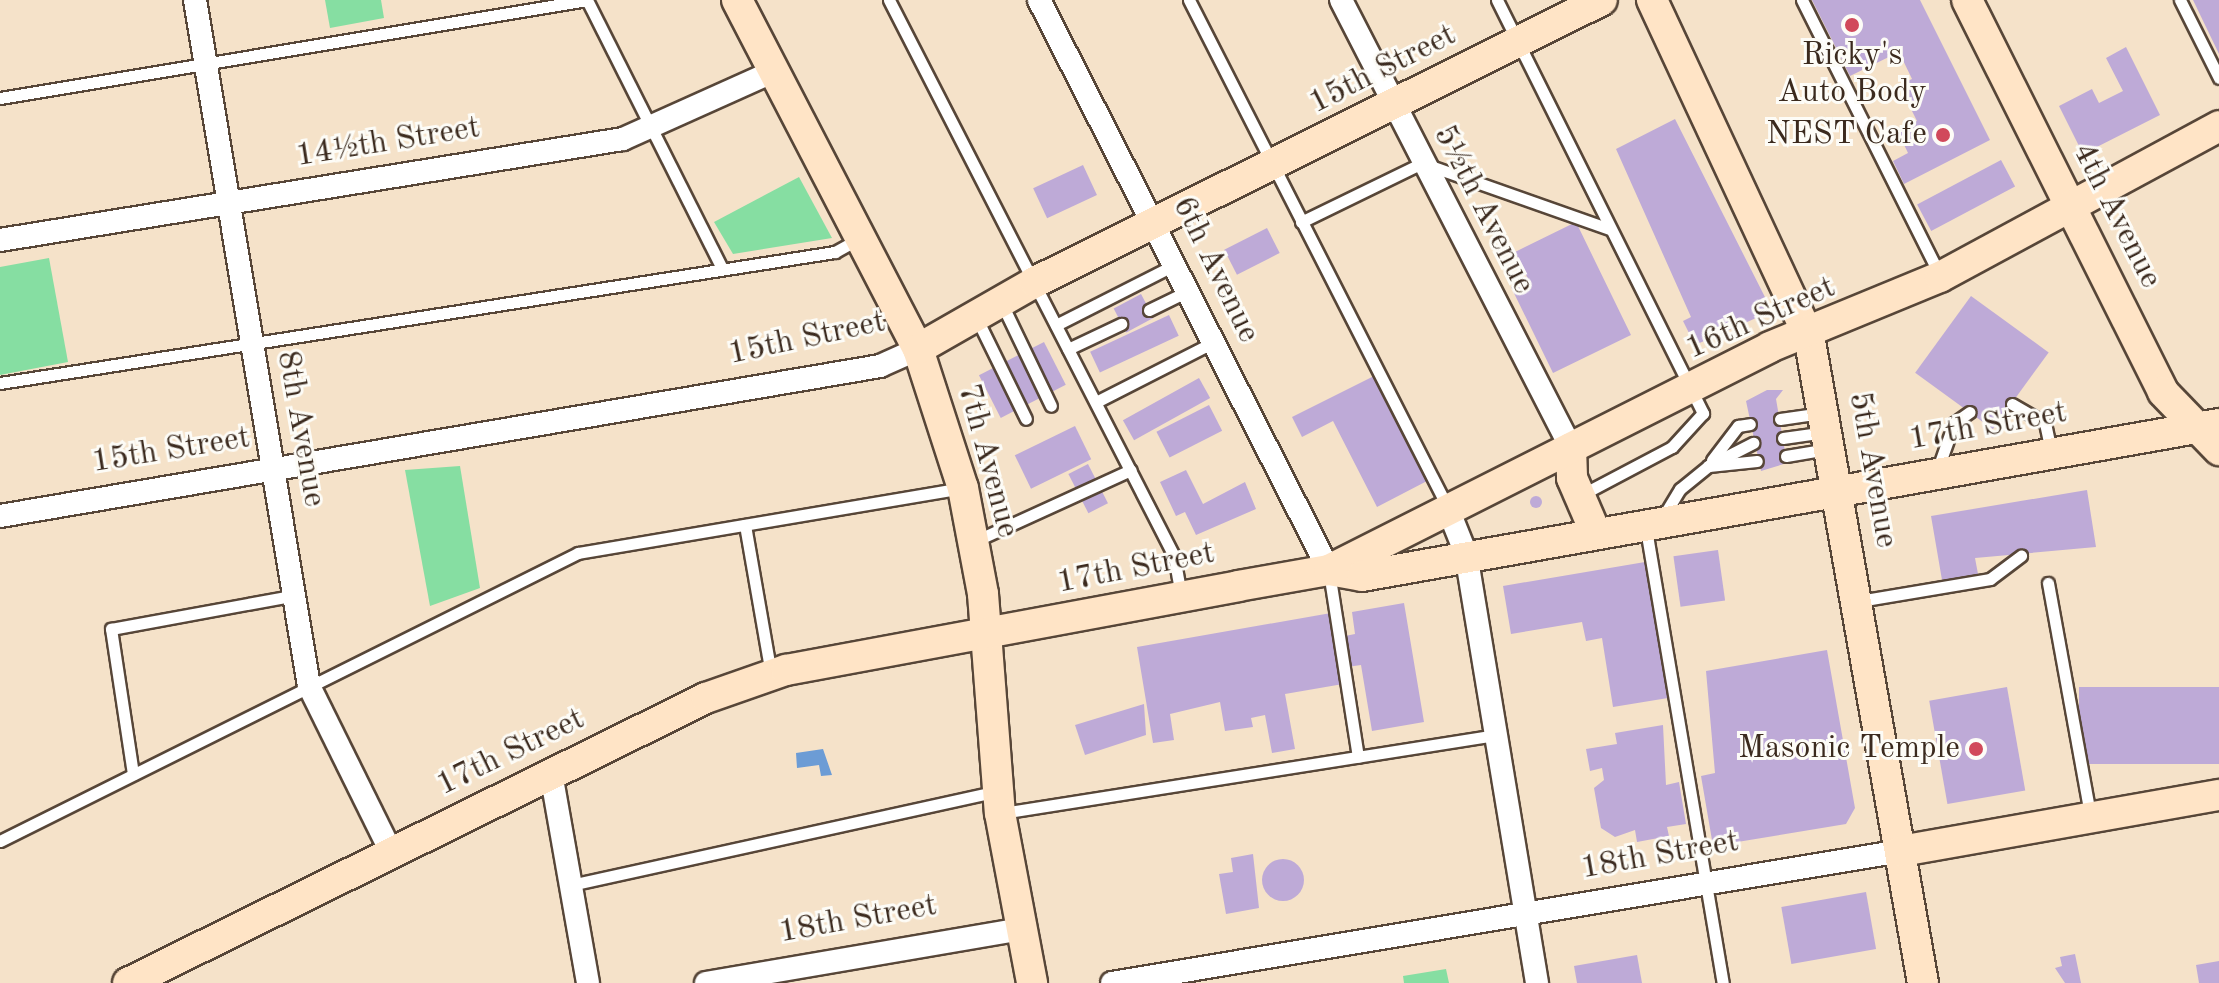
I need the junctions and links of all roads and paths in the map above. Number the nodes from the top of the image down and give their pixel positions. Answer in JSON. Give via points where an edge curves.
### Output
{"nodes":[{"id":1,"x":195,"y":0,"type":"edge"},
{"id":2,"x":587,"y":0,"type":"edge"},
{"id":3,"x":737,"y":0,"type":"edge"},
{"id":4,"x":889,"y":0,"type":"edge"},
{"id":5,"x":1039,"y":0,"type":"edge"},
{"id":6,"x":1189,"y":0,"type":"edge"},
{"id":7,"x":1341,"y":0,"type":"edge"},
{"id":8,"x":1497,"y":0,"type":"edge"},
{"id":9,"x":1602,"y":0,"type":"edge"},
{"id":10,"x":1652,"y":0,"type":"edge"},
{"id":11,"x":1802,"y":0,"type":"edge"},
{"id":12,"x":1967,"y":0,"type":"edge"},
{"id":13,"x":2180,"y":0,"type":"edge"},
{"id":14,"x":1519,"y":42,"type":"junction"},
{"id":15,"x":207,"y":62,"type":"junction"},
{"id":16,"x":774,"y":71,"type":"junction"},
{"id":17,"x":2219,"y":78,"type":"edge"},
{"id":18,"x":0,"y":98,"type":"edge"},
{"id":19,"x":1395,"y":105,"type":"junction"},
{"id":20,"x":2219,"y":126,"type":"edge"},
{"id":21,"x":651,"y":131,"type":"junction"},
{"id":22,"x":1422,"y":163,"type":"junction"},
{"id":23,"x":1273,"y":166,"type":"junction"},
{"id":24,"x":230,"y":200,"type":"junction"},
{"id":25,"x":2069,"y":204,"type":"junction"},
{"id":26,"x":1157,"y":221,"type":"junction"},
{"id":27,"x":1301,"y":222,"type":"junction"},
{"id":28,"x":1609,"y":229,"type":"junction"},
{"id":29,"x":860,"y":237,"type":"junction"},
{"id":30,"x":0,"y":240,"type":"edge"},
{"id":31,"x":1177,"y":264,"type":"junction"},
{"id":32,"x":722,"y":269,"type":"junction"},
{"id":33,"x":1940,"y":277,"type":"junction"},
{"id":34,"x":1035,"y":282,"type":"junction"},
{"id":35,"x":1190,"y":290,"type":"junction"},
{"id":36,"x":988,"y":308,"type":"junction"},
{"id":37,"x":1149,"y":310,"type":"dead end"},
{"id":38,"x":1121,"y":324,"type":"dead end"},
{"id":39,"x":1056,"y":325,"type":"junction"},
{"id":40,"x":1809,"y":336,"type":"junction"},
{"id":41,"x":252,"y":340,"type":"junction"},
{"id":42,"x":1215,"y":342,"type":"junction"},
{"id":43,"x":918,"y":349,"type":"junction"},
{"id":44,"x":1068,"y":349,"type":"junction"},
{"id":45,"x":0,"y":383,"type":"edge"},
{"id":46,"x":1690,"y":389,"type":"junction"},
{"id":47,"x":1096,"y":402,"type":"junction"},
{"id":48,"x":2012,"y":404,"type":"dead end"},
{"id":49,"x":1051,"y":406,"type":"dead end"},
{"id":50,"x":1970,"y":412,"type":"dead end"},
{"id":51,"x":1026,"y":419,"type":"dead end"},
{"id":52,"x":1780,"y":419,"type":"dead end"},
{"id":53,"x":1750,"y":424,"type":"dead end"},
{"id":54,"x":2208,"y":426,"type":"edge"},
{"id":55,"x":1829,"y":430,"type":"junction"},
{"id":56,"x":1783,"y":438,"type":"dead end"},
{"id":57,"x":1753,"y":443,"type":"dead end"},
{"id":58,"x":1571,"y":448,"type":"junction"},
{"id":59,"x":2219,"y":450,"type":"edge"},
{"id":60,"x":2051,"y":453,"type":"junction"},
{"id":61,"x":1786,"y":456,"type":"dead end"},
{"id":62,"x":1757,"y":461,"type":"dead end"},
{"id":63,"x":1708,"y":466,"type":"junction"},
{"id":64,"x":275,"y":470,"type":"junction"},
{"id":65,"x":1131,"y":470,"type":"junction"},
{"id":66,"x":1937,"y":472,"type":"junction"},
{"id":67,"x":963,"y":488,"type":"junction"},
{"id":68,"x":1840,"y":488,"type":"junction"},
{"id":69,"x":1581,"y":495,"type":"junction"},
{"id":70,"x":1448,"y":509,"type":"junction"},
{"id":71,"x":0,"y":516,"type":"edge"},
{"id":72,"x":1654,"y":519,"type":"junction"},
{"id":73,"x":745,"y":525,"type":"junction"},
{"id":74,"x":1594,"y":529,"type":"junction"},
{"id":75,"x":974,"y":542,"type":"junction"},
{"id":76,"x":1466,"y":554,"type":"junction"},
{"id":77,"x":2021,"y":556,"type":"dead end"},
{"id":78,"x":1329,"y":570,"type":"junction"},
{"id":79,"x":2048,"y":583,"type":"dead end"},
{"id":80,"x":297,"y":595,"type":"junction"},
{"id":81,"x":1181,"y":596,"type":"junction"},
{"id":82,"x":1858,"y":601,"type":"junction"},
{"id":83,"x":986,"y":635,"type":"junction"},
{"id":84,"x":771,"y":674,"type":"junction"},
{"id":85,"x":309,"y":686,"type":"junction"},
{"id":86,"x":1496,"y":735,"type":"junction"},
{"id":87,"x":1358,"y":757,"type":"junction"},
{"id":88,"x":551,"y":773,"type":"junction"},
{"id":89,"x":133,"y":774,"type":"junction"},
{"id":90,"x":2219,"y":795,"type":"edge"},
{"id":91,"x":999,"y":802,"type":"junction"},
{"id":92,"x":2090,"y":816,"type":"junction"},
{"id":93,"x":0,"y":841,"type":"edge"},
{"id":94,"x":1901,"y":851,"type":"junction"},
{"id":95,"x":391,"y":852,"type":"junction"},
{"id":96,"x":1707,"y":884,"type":"junction"},
{"id":97,"x":571,"y":885,"type":"junction"},
{"id":98,"x":1526,"y":915,"type":"junction"},
{"id":99,"x":1023,"y":929,"type":"junction"},
{"id":100,"x":128,"y":983,"type":"edge"},
{"id":101,"x":588,"y":983,"type":"edge"},
{"id":102,"x":706,"y":983,"type":"edge"},
{"id":103,"x":1032,"y":983,"type":"edge"},
{"id":104,"x":1112,"y":983,"type":"edge"},
{"id":105,"x":1537,"y":983,"type":"edge"},
{"id":106,"x":1723,"y":983,"type":"edge"},
{"id":107,"x":1923,"y":983,"type":"edge"}],
"edges":[{"from":1,"to":15,"type":"street","name":"8th Avenue"},
{"from":2,"to":15,"type":"lane"},
{"from":2,"to":21,"type":"lane"},
{"from":3,"to":16,"type":"street","name":"7th Avenue"},
{"from":4,"to":34,"type":"lane"},
{"from":5,"to":26,"type":"street","name":"6th Avenue"},
{"from":6,"to":23,"type":"lane"},
{"from":7,"to":19,"type":"street","name":"5½th Avenue"},
{"from":8,"to":14,"type":"lane"},
{"from":9,"to":14,"type":"street","name":"15th Street"},
{"from":10,"to":40,"type":"street","name":"5th Avenue"},
{"from":11,"to":33,"type":"lane"},
{"from":12,"to":25,"type":"street","name":"4th Avenue"},
{"from":13,"to":17,"type":"lane"},
{"from":14,"to":19,"type":"street","name":"15th Street"},
{"from":14,"to":28,"type":"lane"},
{"from":15,"to":18,"type":"lane"},
{"from":15,"to":24,"type":"street","name":"8th Avenue"},
{"from":16,"to":21,"type":"street","name":"14½th Street"},
{"from":16,"to":29,"type":"street","name":"7th Avenue"},
{"from":19,"to":22,"type":"street","name":"5½th Avenue"},
{"from":19,"to":23,"type":"street","name":"15th Street"},
{"from":20,"to":25,"type":"street","name":"16th Street"},
{"from":21,"to":24,"type":"street","name":"14½th Street"},
{"from":21,"to":32,"type":"lane"},
{"from":22,"to":27,"type":"lane"},
{"from":22,"to":28,"type":"lane"},
{"from":22,"to":58,"type":"street","name":"5½th Avenue"},
{"from":23,"to":26,"type":"street","name":"15th Street"},
{"from":23,"to":27,"type":"lane"},
{"from":24,"to":30,"type":"street","name":"14½th Street"},
{"from":24,"to":41,"type":"street","name":"8th Avenue"},
{"from":25,"to":33,"type":"street","name":"16th Street"},
{"from":25,"to":54,"type":"street","name":"4th Avenue","via":[[2163,392]]},
{"from":26,"to":31,"type":"street","name":"6th Avenue"},
{"from":26,"to":34,"type":"street","name":"15th Street"},
{"from":27,"to":70,"type":"lane"},
{"from":28,"to":46,"type":"lane"},
{"from":29,"to":32,"type":"lane","via":[[835,252]]},
{"from":29,"to":43,"type":"street","name":"7th Avenue"},
{"from":31,"to":35,"type":"street","name":"6th Avenue"},
{"from":31,"to":39,"type":"lane"},
{"from":32,"to":41,"type":"lane"},
{"from":33,"to":40,"type":"street","name":"16th Street"},
{"from":34,"to":36,"type":"street","name":"15th Street"},
{"from":34,"to":39,"type":"lane"},
{"from":35,"to":37,"type":"lane"},
{"from":35,"to":42,"type":"street","name":"6th Avenue"},
{"from":36,"to":43,"type":"street","name":"15th Street"},
{"from":36,"to":49,"type":"lane"},
{"from":36,"to":51,"type":"lane"},
{"from":38,"to":44,"type":"lane"},
{"from":39,"to":44,"type":"lane"},
{"from":40,"to":46,"type":"street","name":"16th Street"},
{"from":40,"to":55,"type":"street","name":"5th Avenue"},
{"from":41,"to":45,"type":"lane"},
{"from":41,"to":64,"type":"street","name":"8th Avenue"},
{"from":42,"to":47,"type":"lane"},
{"from":42,"to":78,"type":"street","name":"6th Avenue"},
{"from":43,"to":64,"type":"street","name":"15th Street","via":[[880,366]]},
{"from":43,"to":67,"type":"street","name":"7th Avenue"},
{"from":44,"to":47,"type":"lane"},
{"from":46,"to":58,"type":"street","name":"16th Street"},
{"from":46,"to":69,"type":"lane","via":[[1703,413],[1672,447]]},
{"from":47,"to":65,"type":"lane"},
{"from":48,"to":60,"type":"lane","via":[[2045,423]]},
{"from":50,"to":66,"type":"lane","via":[[1954,423]]},
{"from":52,"to":55,"type":"lane"},
{"from":53,"to":63,"type":"lane","via":[[1738,426]]},
{"from":54,"to":59,"type":"street","name":"4th Avenue"},
{"from":54,"to":60,"type":"street","name":"17th Street"},
{"from":55,"to":56,"type":"lane"},
{"from":55,"to":61,"type":"lane"},
{"from":55,"to":68,"type":"street","name":"5th Avenue"},
{"from":57,"to":63,"type":"lane"},
{"from":58,"to":69,"type":"street"},
{"from":58,"to":70,"type":"street","name":"16th Street"},
{"from":60,"to":66,"type":"street","name":"17th Street"},
{"from":62,"to":63,"type":"lane"},
{"from":63,"to":72,"type":"lane"},
{"from":64,"to":71,"type":"street","name":"15th Street"},
{"from":64,"to":80,"type":"street","name":"8th Avenue"},
{"from":65,"to":75,"type":"lane"},
{"from":65,"to":81,"type":"lane","via":[[1174,556]]},
{"from":66,"to":68,"type":"street","name":"17th Street"},
{"from":67,"to":73,"type":"lane"},
{"from":67,"to":75,"type":"street","name":"7th Avenue"},
{"from":68,"to":72,"type":"street","name":"17th Street"},
{"from":68,"to":82,"type":"street","name":"5th Avenue"},
{"from":69,"to":74,"type":"street"},
{"from":70,"to":76,"type":"street"},
{"from":70,"to":78,"type":"street","name":"16th Street"},
{"from":72,"to":74,"type":"street","name":"17th Street"},
{"from":72,"to":96,"type":"lane"},
{"from":73,"to":84,"type":"lane"},
{"from":73,"to":85,"type":"lane","via":[[578,553]]},
{"from":74,"to":76,"type":"street","name":"17th Street"},
{"from":75,"to":83,"type":"street","name":"7th Avenue"},
{"from":76,"to":78,"type":"street","name":"17th Street","via":[[1362,576]]},
{"from":76,"to":86,"type":"street"},
{"from":77,"to":82,"type":"lane","via":[[1990,579]]},
{"from":78,"to":81,"type":"street","name":"17th Street"},
{"from":78,"to":87,"type":"lane"},
{"from":79,"to":92,"type":"lane"},
{"from":80,"to":85,"type":"street","name":"8th Avenue"},
{"from":80,"to":89,"type":"lane","via":[[111,629]]},
{"from":81,"to":83,"type":"street","name":"17th Street"},
{"from":82,"to":94,"type":"street","name":"5th Avenue"},
{"from":83,"to":84,"type":"street","name":"17th Street"},
{"from":83,"to":91,"type":"street","name":"7th Avenue"},
{"from":84,"to":88,"type":"street","name":"17th Street"},
{"from":85,"to":89,"type":"lane"},
{"from":85,"to":95,"type":"street","name":"8th Avenue"},
{"from":86,"to":87,"type":"lane"},
{"from":86,"to":98,"type":"street"},
{"from":87,"to":91,"type":"lane"},
{"from":88,"to":95,"type":"street","name":"17th Street"},
{"from":88,"to":97,"type":"street"},
{"from":89,"to":93,"type":"lane"},
{"from":90,"to":92,"type":"street","name":"18th Street"},
{"from":91,"to":97,"type":"lane"},
{"from":91,"to":99,"type":"street","name":"7th Avenue"},
{"from":92,"to":94,"type":"street","name":"18th Street"},
{"from":94,"to":96,"type":"street","name":"18th Street"},
{"from":94,"to":107,"type":"street","name":"5th Avenue"},
{"from":95,"to":100,"type":"street","name":"17th Street"},
{"from":96,"to":98,"type":"street","name":"18th Street"},
{"from":96,"to":106,"type":"lane"},
{"from":97,"to":101,"type":"street"},
{"from":98,"to":104,"type":"street","name":"18th Street"},
{"from":98,"to":105,"type":"street"},
{"from":99,"to":102,"type":"street","name":"18th Street"},
{"from":99,"to":103,"type":"street","name":"7th Avenue"}]}
